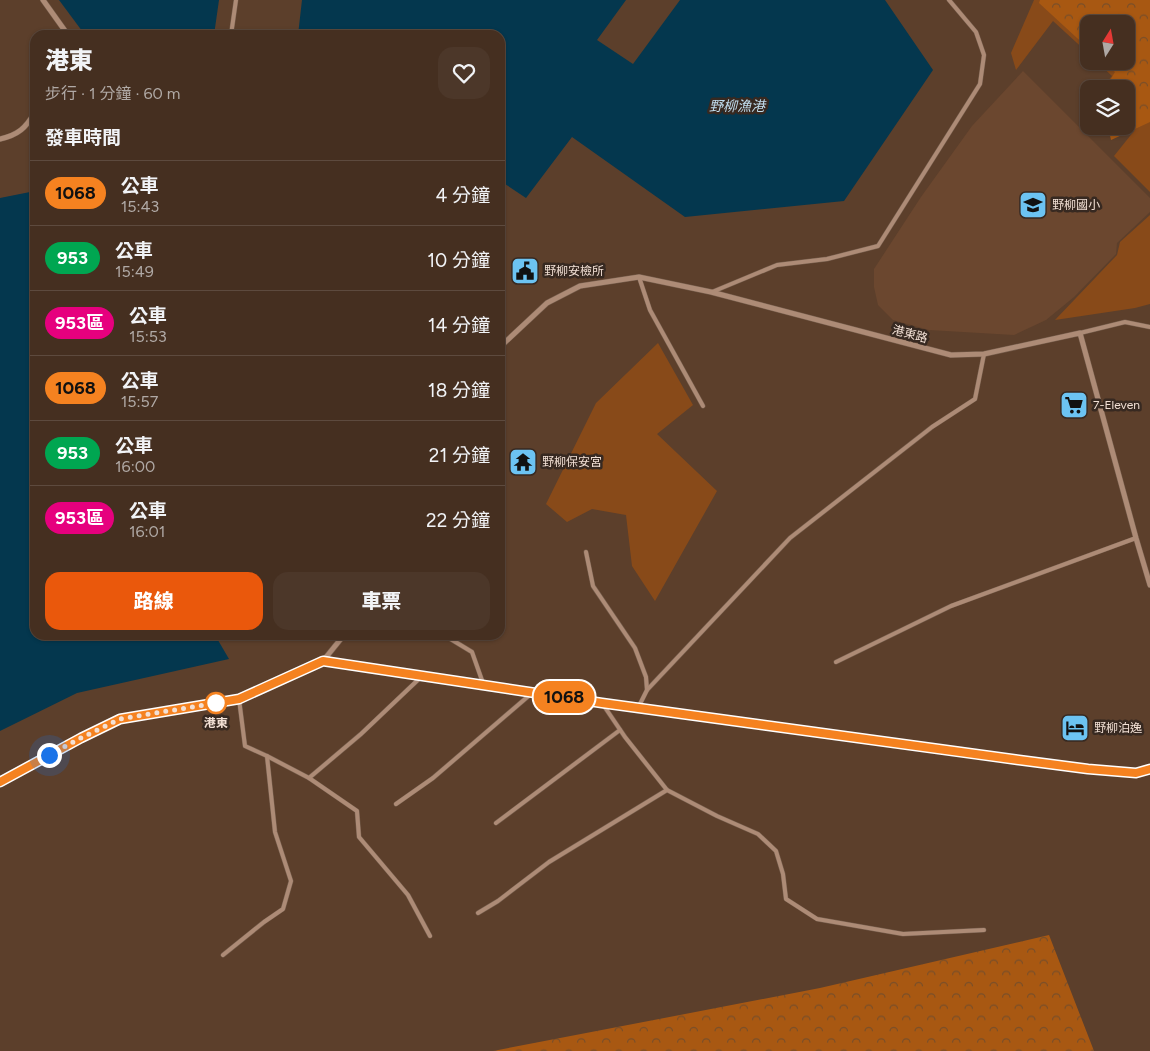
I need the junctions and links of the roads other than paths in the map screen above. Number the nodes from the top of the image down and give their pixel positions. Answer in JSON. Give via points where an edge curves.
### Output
{"nodes":[{"id":1,"x":43,"y":0,"type":"edge"},
{"id":2,"x":236,"y":0,"type":"edge"},
{"id":3,"x":949,"y":0,"type":"edge"},
{"id":4,"x":64,"y":30,"type":"edge"},
{"id":5,"x":232,"y":30,"type":"edge"},
{"id":6,"x":30,"y":121,"type":"edge"},
{"id":7,"x":0,"y":139,"type":"edge"},
{"id":8,"x":639,"y":277,"type":"junction"},
{"id":9,"x":711,"y":292,"type":"junction"},
{"id":10,"x":1150,"y":327,"type":"edge"},
{"id":11,"x":1080,"y":333,"type":"junction"},
{"id":12,"x":505,"y":342,"type":"edge"},
{"id":13,"x":984,"y":354,"type":"junction"},
{"id":14,"x":703,"y":406,"type":"dead end"},
{"id":15,"x":1136,"y":538,"type":"junction"},
{"id":16,"x":586,"y":552,"type":"dead end"},
{"id":17,"x":1150,"y":585,"type":"edge"},
{"id":18,"x":340,"y":640,"type":"edge"},
{"id":19,"x":452,"y":640,"type":"edge"},
{"id":20,"x":323,"y":661,"type":"junction"},
{"id":21,"x":836,"y":662,"type":"dead end"},
{"id":22,"x":422,"y":676,"type":"junction"},
{"id":23,"x":484,"y":686,"type":"junction"},
{"id":24,"x":647,"y":690,"type":"junction"},
{"id":25,"x":532,"y":693,"type":"junction"},
{"id":26,"x":239,"y":699,"type":"junction"},
{"id":27,"x":602,"y":703,"type":"junction"},
{"id":28,"x":638,"y":708,"type":"junction"},
{"id":29,"x":620,"y":730,"type":"junction"},
{"id":30,"x":267,"y":756,"type":"junction"},
{"id":31,"x":1150,"y":769,"type":"edge"},
{"id":32,"x":309,"y":778,"type":"junction"},
{"id":33,"x":0,"y":782,"type":"edge"},
{"id":34,"x":667,"y":790,"type":"junction"},
{"id":35,"x":396,"y":804,"type":"dead end"},
{"id":36,"x":496,"y":823,"type":"dead end"},
{"id":37,"x":478,"y":913,"type":"dead end"},
{"id":38,"x":984,"y":930,"type":"dead end"},
{"id":39,"x":430,"y":936,"type":"dead end"},
{"id":40,"x":223,"y":955,"type":"dead end"}],
"edges":[{"from":1,"to":4,"type":"street"},
{"from":2,"to":5,"type":"lane"},
{"from":3,"to":9,"type":"lane","via":[[976,32],[984,55],[980,84],[878,246],[827,259],[776,265]]},
{"from":6,"to":7,"type":"street","via":[[12,136]]},
{"from":8,"to":9,"type":"street","name":"港東路"},
{"from":8,"to":12,"type":"street","name":"港東路","via":[[580,286],[547,303]]},
{"from":8,"to":14,"type":"lane","via":[[650,310]]},
{"from":9,"to":13,"type":"street","name":"港東路","via":[[951,355]]},
{"from":10,"to":11,"type":"lane","via":[[1125,322]]},
{"from":11,"to":13,"type":"street","name":"港東路"},
{"from":11,"to":15,"type":"street"},
{"from":13,"to":24,"type":"lane","via":[[975,399],[932,427],[790,538]]},
{"from":15,"to":17,"type":"street"},
{"from":15,"to":21,"type":"lane","via":[[950,606]]},
{"from":16,"to":24,"type":"lane","via":[[593,586],[635,648],[646,677]]},
{"from":18,"to":20,"type":"street"},
{"from":19,"to":23,"type":"lane","via":[[472,652]]},
{"from":20,"to":22,"type":"street"},
{"from":20,"to":26,"type":"street"},
{"from":22,"to":23,"type":"street"},
{"from":22,"to":32,"type":"lane"},
{"from":23,"to":25,"type":"street"},
{"from":24,"to":28,"type":"lane"},
{"from":25,"to":27,"type":"street"},
{"from":25,"to":35,"type":"lane","via":[[433,778]]},
{"from":26,"to":30,"type":"lane","via":[[245,746]]},
{"from":26,"to":33,"type":"street","via":[[120,719]]},
{"from":27,"to":28,"type":"street"},
{"from":27,"to":29,"type":"lane"},
{"from":28,"to":31,"type":"street","via":[[1088,769],[1136,773]]},
{"from":29,"to":34,"type":"lane"},
{"from":29,"to":36,"type":"lane"},
{"from":30,"to":32,"type":"lane"},
{"from":30,"to":40,"type":"lane","via":[[275,832],[291,881],[283,909]]},
{"from":32,"to":39,"type":"lane","via":[[357,811],[359,837],[408,895]]},
{"from":34,"to":37,"type":"lane","via":[[549,862]]},
{"from":34,"to":38,"type":"lane","via":[[758,834],[776,851],[786,899],[817,918],[903,934]]}]}
